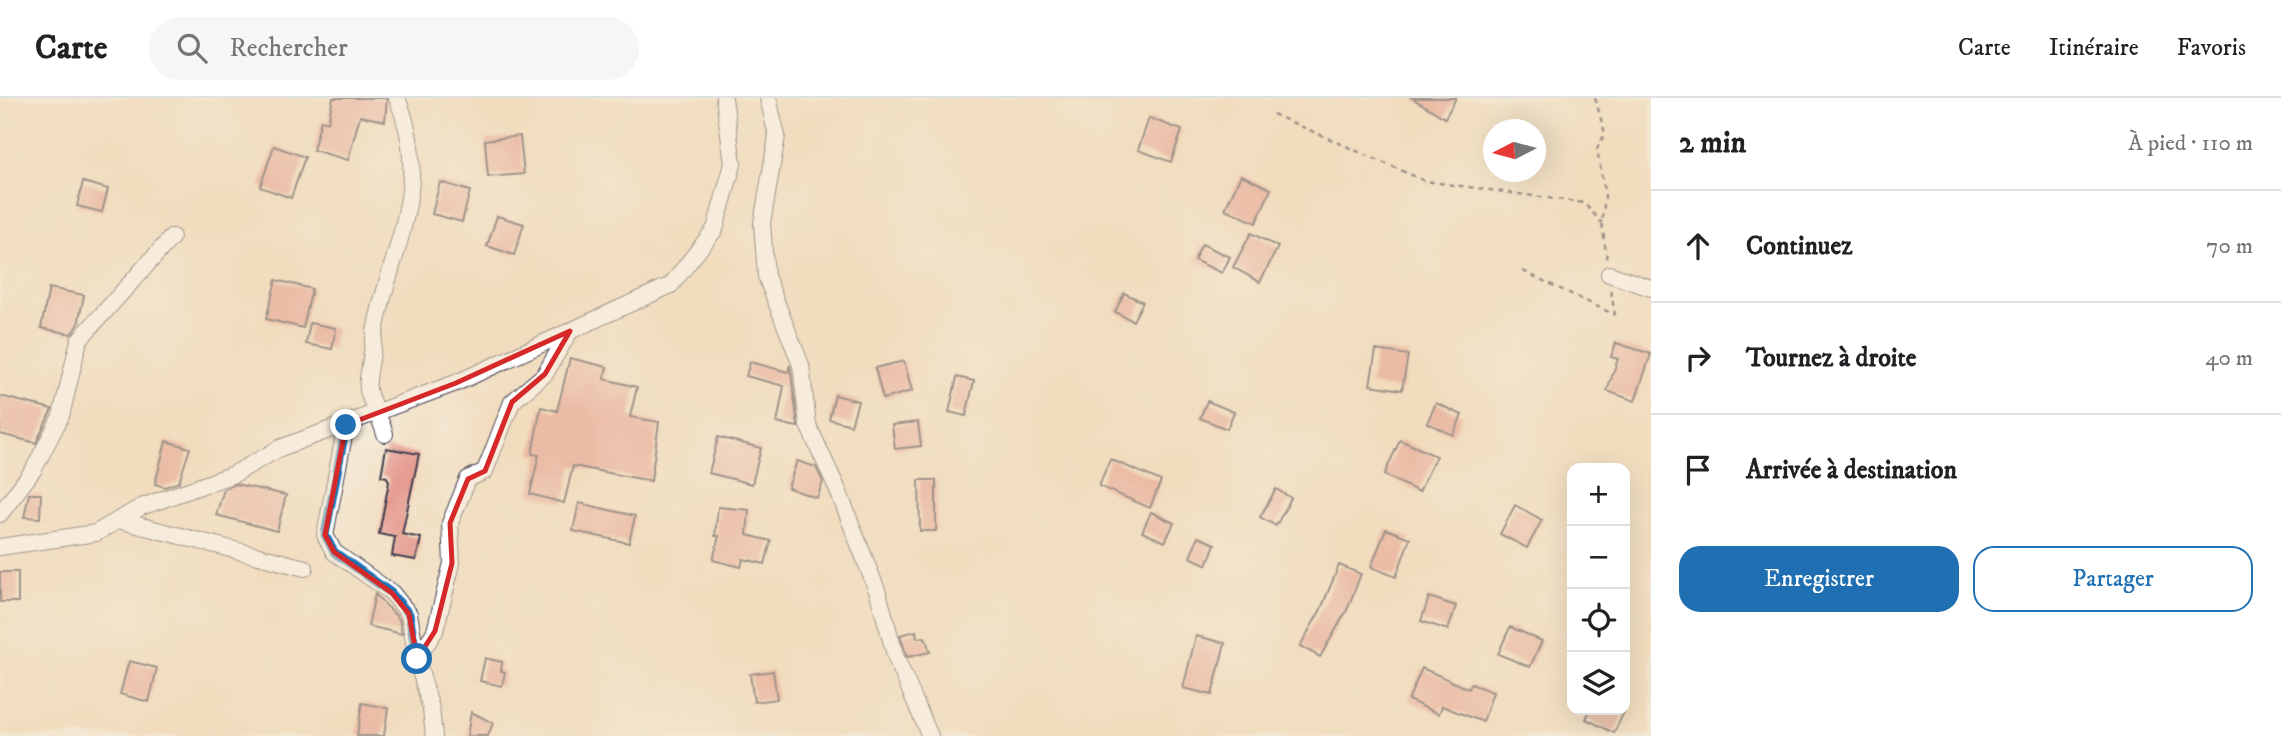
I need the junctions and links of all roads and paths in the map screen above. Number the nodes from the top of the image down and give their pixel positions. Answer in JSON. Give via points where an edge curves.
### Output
{"nodes":[{"id":1,"x":397,"y":98,"type":"edge"},
{"id":2,"x":724,"y":98,"type":"edge"},
{"id":3,"x":768,"y":98,"type":"edge"},
{"id":4,"x":1595,"y":98,"type":"edge"},
{"id":5,"x":1273,"y":114,"type":"dead end"},
{"id":6,"x":172,"y":237,"type":"dead end"},
{"id":7,"x":1523,"y":271,"type":"dead end"},
{"id":8,"x":1609,"y":274,"type":"dead end"},
{"id":9,"x":1651,"y":288,"type":"edge"},
{"id":10,"x":1615,"y":315,"type":"dead end"},
{"id":11,"x":570,"y":331,"type":"junction"},
{"id":12,"x":377,"y":410,"type":"junction"},
{"id":13,"x":346,"y":425,"type":"junction"},
{"id":14,"x":385,"y":433,"type":"dead end"},
{"id":15,"x":0,"y":514,"type":"edge"},
{"id":16,"x":118,"y":520,"type":"junction"},
{"id":17,"x":0,"y":547,"type":"edge"},
{"id":18,"x":305,"y":568,"type":"dead end"},
{"id":19,"x":417,"y":659,"type":"junction"},
{"id":20,"x":434,"y":736,"type":"edge"},
{"id":21,"x":930,"y":736,"type":"edge"}],
"edges":[{"from":1,"to":12,"type":"street","via":[[414,173],[375,331],[368,393]]},
{"from":2,"to":11,"type":"street","via":[[733,164],[715,229],[671,285]]},
{"from":3,"to":21,"type":"street","via":[[777,136],[762,223],[766,276],[801,365],[808,425],[846,511],[878,593],[896,657]]},
{"from":4,"to":5,"type":"path","via":[[1605,133],[1597,149],[1605,196],[1602,223],[1584,203],[1425,181]]},
{"from":6,"to":15,"type":"street","via":[[79,340],[61,416],[34,469]]},
{"from":7,"to":10,"type":"path"},
{"from":8,"to":9,"type":"street"},
{"from":11,"to":12,"type":"street","via":[[456,383]]},
{"from":11,"to":19,"type":"street","via":[[545,374],[512,402],[485,471],[468,479],[450,523],[452,563],[435,631]]},
{"from":12,"to":13,"type":"street"},
{"from":12,"to":14,"type":"street"},
{"from":13,"to":16,"type":"street","via":[[280,448],[234,474],[141,507]]},
{"from":13,"to":19,"type":"street","via":[[325,535],[334,552],[391,593],[409,614]]},
{"from":16,"to":17,"type":"street","via":[[96,533]]},
{"from":16,"to":18,"type":"street"},
{"from":19,"to":20,"type":"street"}]}
